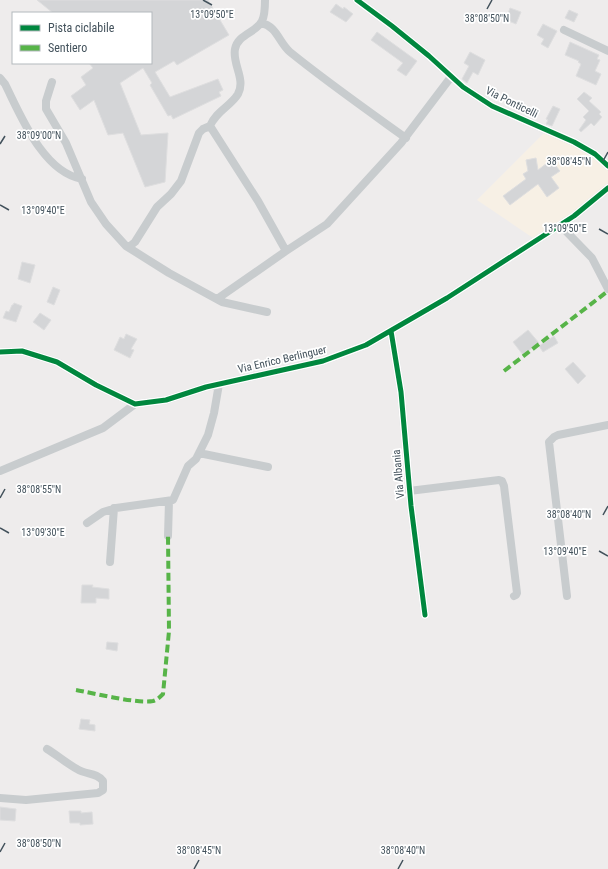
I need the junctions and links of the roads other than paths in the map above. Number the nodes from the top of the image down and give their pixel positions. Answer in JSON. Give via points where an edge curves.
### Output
{"nodes":[{"id":1,"x":265,"y":0,"type":"edge"},
{"id":2,"x":357,"y":0,"type":"edge"},
{"id":3,"x":261,"y":23,"type":"junction"},
{"id":4,"x":564,"y":30,"type":"dead end"},
{"id":5,"x":608,"y":51,"type":"edge"},
{"id":6,"x":451,"y":77,"type":"junction"},
{"id":7,"x":0,"y":78,"type":"edge"},
{"id":8,"x":52,"y":82,"type":"dead end"},
{"id":9,"x":210,"y":126,"type":"junction"},
{"id":10,"x":406,"y":138,"type":"junction"},
{"id":11,"x":608,"y":166,"type":"edge"},
{"id":12,"x":82,"y":179,"type":"junction"},
{"id":13,"x":608,"y":188,"type":"edge"},
{"id":14,"x":560,"y":225,"type":"junction"},
{"id":15,"x":126,"y":246,"type":"junction"},
{"id":16,"x":286,"y":251,"type":"junction"},
{"id":17,"x":608,"y":289,"type":"edge"},
{"id":18,"x":217,"y":299,"type":"junction"},
{"id":19,"x":267,"y":312,"type":"dead end"},
{"id":20,"x":391,"y":331,"type":"junction"},
{"id":21,"x":0,"y":352,"type":"edge"},
{"id":22,"x":218,"y":384,"type":"junction"},
{"id":23,"x":135,"y":404,"type":"junction"},
{"id":24,"x":608,"y":425,"type":"edge"},
{"id":25,"x":199,"y":453,"type":"junction"},
{"id":26,"x":268,"y":466,"type":"dead end"},
{"id":27,"x":0,"y":471,"type":"edge"},
{"id":28,"x":410,"y":491,"type":"junction"},
{"id":29,"x":169,"y":501,"type":"junction"},
{"id":30,"x":114,"y":508,"type":"junction"},
{"id":31,"x":87,"y":523,"type":"dead end"},
{"id":32,"x":168,"y":536,"type":"dead end"},
{"id":33,"x":110,"y":562,"type":"dead end"},
{"id":34,"x":514,"y":596,"type":"dead end"},
{"id":35,"x":567,"y":596,"type":"dead end"},
{"id":36,"x":425,"y":615,"type":"dead end"},
{"id":37,"x":47,"y":749,"type":"dead end"},
{"id":38,"x":0,"y":798,"type":"edge"}],
"edges":[{"from":1,"to":3,"type":"street","via":[[265,12]]},
{"from":2,"to":6,"type":"street","name":"Via Ponticelli","via":[[429,56]]},
{"from":3,"to":9,"type":"street","via":[[243,36],[237,44],[235,50],[241,81],[238,95],[219,112]]},
{"from":3,"to":10,"type":"street","via":[[271,27],[285,48],[310,68]]},
{"from":4,"to":5,"type":"street"},
{"from":6,"to":10,"type":"street"},
{"from":6,"to":11,"type":"street","name":"Via Ponticelli","via":[[463,88],[492,106],[574,142],[595,154]]},
{"from":7,"to":12,"type":"street","via":[[36,144],[61,171]]},
{"from":8,"to":12,"type":"street","via":[[46,109],[66,143]]},
{"from":9,"to":15,"type":"street","via":[[199,133],[181,181],[158,207],[135,242]]},
{"from":9,"to":16,"type":"street","via":[[258,201]]},
{"from":10,"to":16,"type":"street","via":[[327,224]]},
{"from":12,"to":15,"type":"street","via":[[91,202]]},
{"from":13,"to":14,"type":"street","name":"Via Enrico Berlinguer"},
{"from":14,"to":17,"type":"street","via":[[592,258]]},
{"from":14,"to":20,"type":"street","name":"Via Enrico Berlinguer"},
{"from":15,"to":18,"type":"street"},
{"from":16,"to":18,"type":"street"},
{"from":18,"to":19,"type":"street"},
{"from":20,"to":22,"type":"street","name":"Via Enrico Berlinguer","via":[[366,345],[323,361]]},
{"from":20,"to":28,"type":"street","name":"Via Albania","via":[[401,392]]},
{"from":21,"to":23,"type":"street","via":[[22,351],[57,362]]},
{"from":22,"to":23,"type":"street","name":"Via Enrico Berlinguer","via":[[166,400]]},
{"from":22,"to":25,"type":"street","via":[[208,435]]},
{"from":23,"to":27,"type":"street","via":[[103,428]]},
{"from":24,"to":35,"type":"street","via":[[558,435],[549,442]]},
{"from":25,"to":26,"type":"street"},
{"from":25,"to":29,"type":"street","via":[[188,466],[173,500]]},
{"from":28,"to":34,"type":"street","via":[[502,481],[517,592]]},
{"from":28,"to":36,"type":"street","name":"Via Albania"},
{"from":29,"to":30,"type":"street"},
{"from":29,"to":32,"type":"street"},
{"from":30,"to":31,"type":"street"},
{"from":30,"to":33,"type":"street"},
{"from":37,"to":38,"type":"street","via":[[78,770],[101,778],[104,781],[102,790],[98,793],[26,800]]}]}
